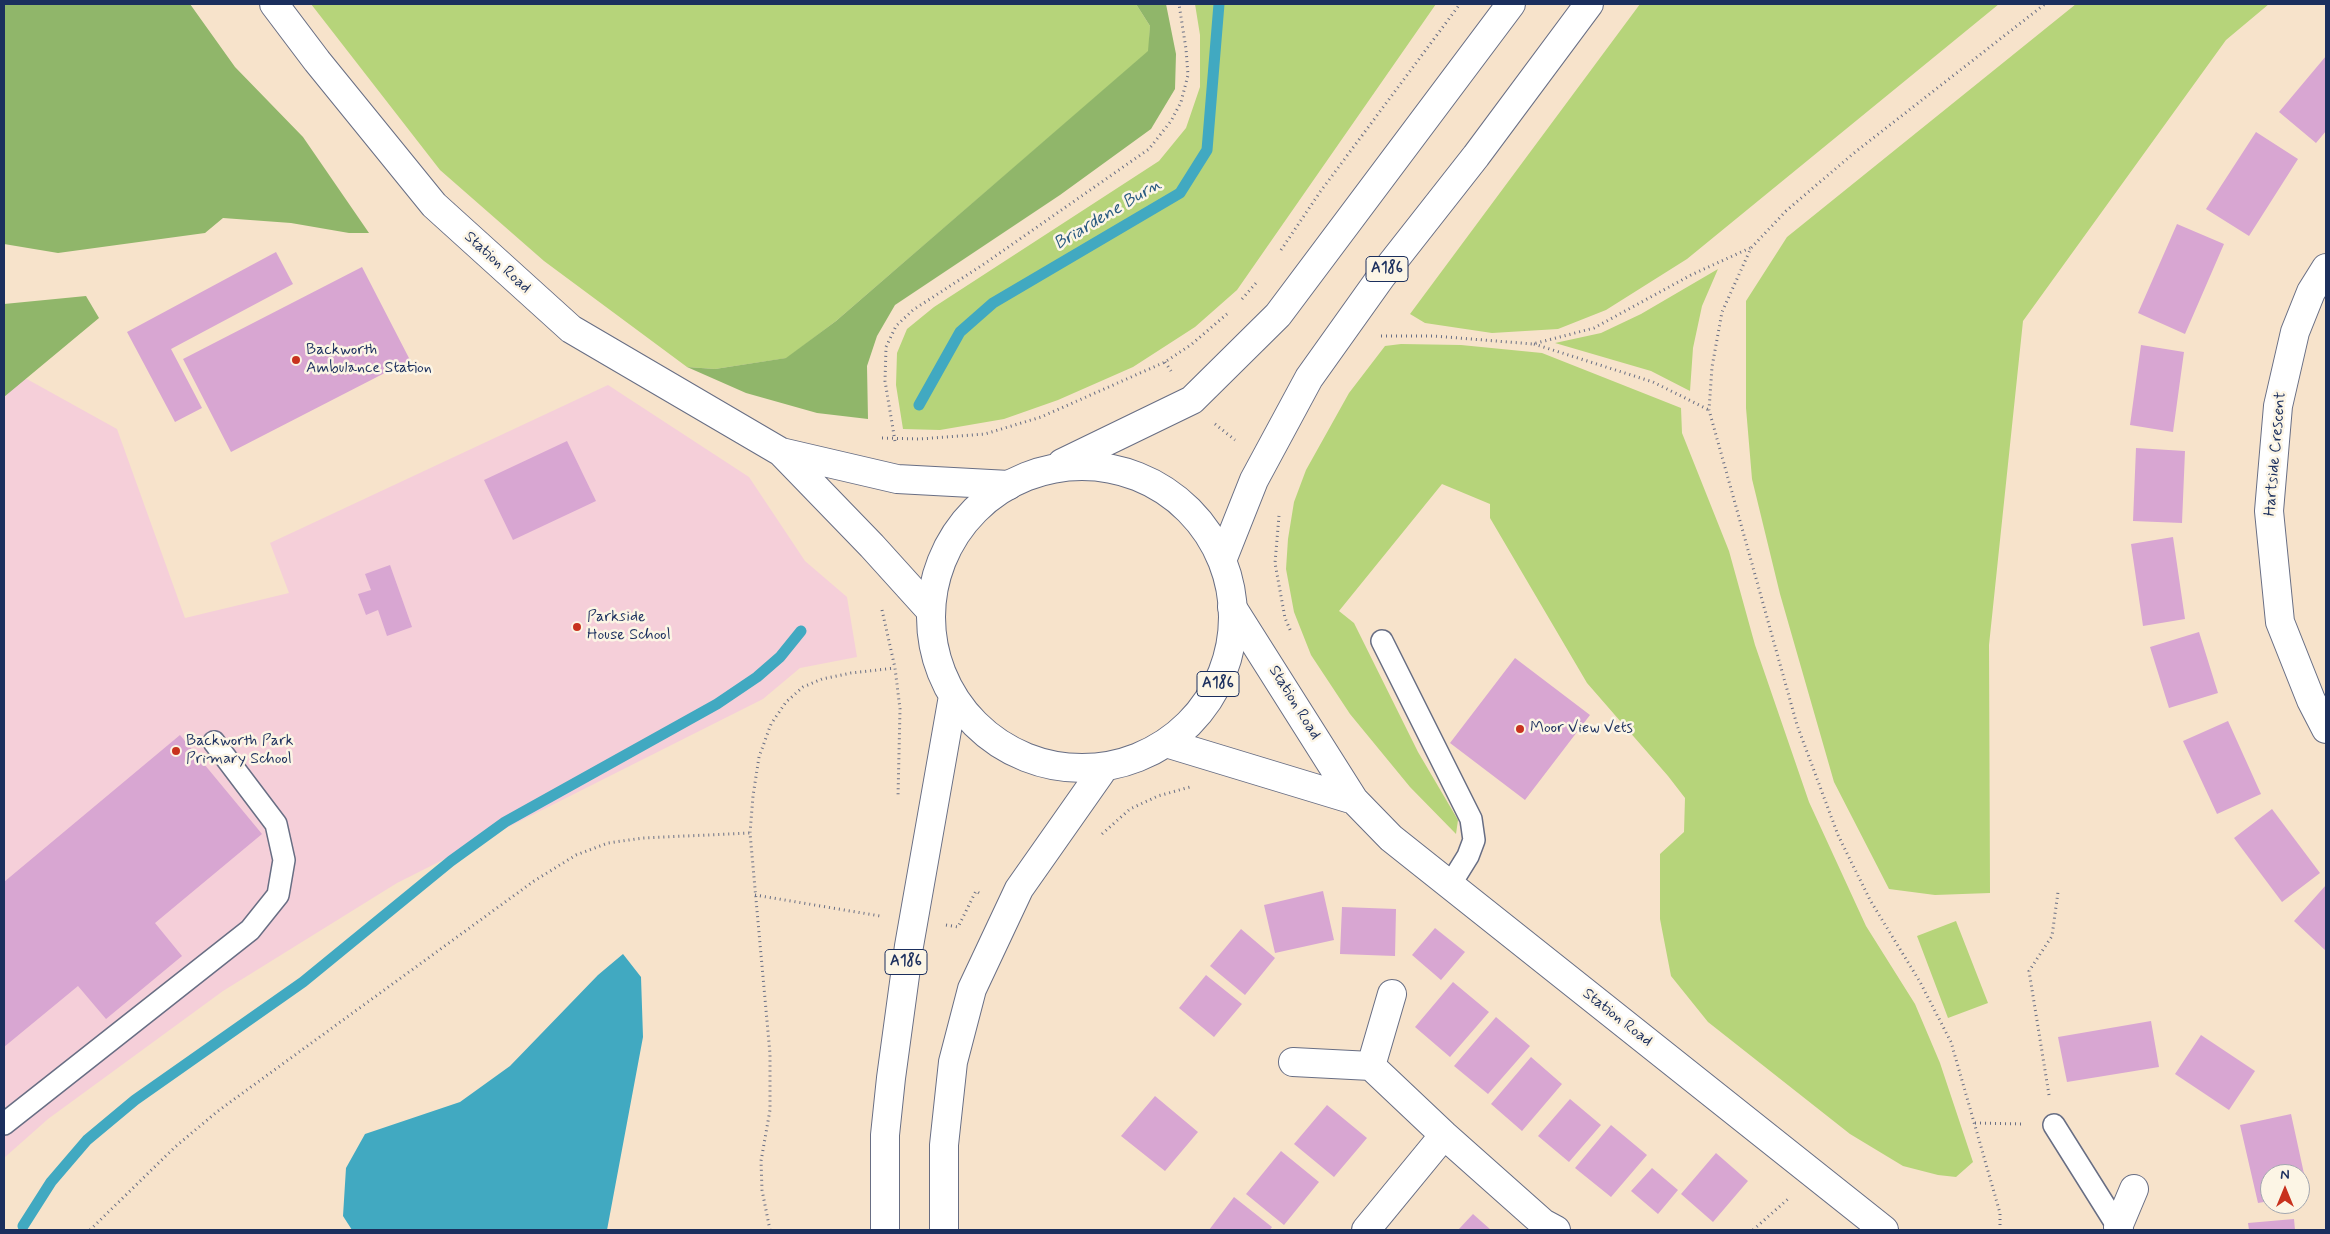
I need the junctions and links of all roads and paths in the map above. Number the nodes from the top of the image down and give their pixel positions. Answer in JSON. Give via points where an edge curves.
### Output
{"nodes":[{"id":1,"x":274,"y":4,"type":"edge"},
{"id":2,"x":1179,"y":4,"type":"edge"},
{"id":3,"x":1460,"y":4,"type":"edge"},
{"id":4,"x":1512,"y":4,"type":"edge"},
{"id":5,"x":1589,"y":4,"type":"edge"},
{"id":6,"x":2045,"y":4,"type":"edge"},
{"id":7,"x":1751,"y":248,"type":"junction"},
{"id":8,"x":1277,"y":255,"type":"dead end"},
{"id":9,"x":2326,"y":268,"type":"edge"},
{"id":10,"x":1260,"y":278,"type":"dead end"},
{"id":11,"x":1235,"y":306,"type":"dead end"},
{"id":12,"x":1228,"y":313,"type":"dead end"},
{"id":13,"x":1377,"y":336,"type":"dead end"},
{"id":14,"x":1533,"y":344,"type":"junction"},
{"id":15,"x":1709,"y":410,"type":"junction"},
{"id":16,"x":781,"y":452,"type":"junction"},
{"id":17,"x":1054,"y":466,"type":"junction"},
{"id":18,"x":1009,"y":485,"type":"junction"},
{"id":19,"x":1280,"y":513,"type":"dead end"},
{"id":20,"x":1223,"y":558,"type":"junction"},
{"id":21,"x":1232,"y":607,"type":"junction"},
{"id":22,"x":929,"y":609,"type":"junction"},
{"id":23,"x":1292,"y":635,"type":"dead end"},
{"id":24,"x":1382,"y":642,"type":"dead end"},
{"id":25,"x":895,"y":668,"type":"dead end"},
{"id":26,"x":953,"y":696,"type":"junction"},
{"id":27,"x":2326,"y":729,"type":"edge"},
{"id":28,"x":214,"y":742,"type":"dead end"},
{"id":29,"x":1166,"y":743,"type":"junction"},
{"id":30,"x":1104,"y":768,"type":"junction"},
{"id":31,"x":1195,"y":787,"type":"dead end"},
{"id":32,"x":1354,"y":800,"type":"junction"},
{"id":33,"x":750,"y":833,"type":"junction"},
{"id":34,"x":1097,"y":838,"type":"dead end"},
{"id":35,"x":1450,"y":885,"type":"junction"},
{"id":36,"x":2058,"y":892,"type":"dead end"},
{"id":37,"x":1392,"y":994,"type":"dead end"},
{"id":38,"x":1293,"y":1062,"type":"dead end"},
{"id":39,"x":1371,"y":1066,"type":"junction"},
{"id":40,"x":1975,"y":1123,"type":"junction"},
{"id":41,"x":4,"y":1124,"type":"edge"},
{"id":42,"x":2054,"y":1125,"type":"junction"},
{"id":43,"x":1444,"y":1135,"type":"junction"},
{"id":44,"x":1815,"y":1175,"type":"junction"},
{"id":45,"x":2134,"y":1189,"type":"dead end"},
{"id":46,"x":2119,"y":1229,"type":"edge"},
{"id":47,"x":90,"y":1230,"type":"edge"},
{"id":48,"x":770,"y":1230,"type":"edge"},
{"id":49,"x":885,"y":1230,"type":"edge"},
{"id":50,"x":944,"y":1230,"type":"edge"},
{"id":51,"x":1366,"y":1230,"type":"edge"},
{"id":52,"x":1556,"y":1230,"type":"edge"},
{"id":53,"x":1753,"y":1230,"type":"edge"},
{"id":54,"x":1884,"y":1230,"type":"edge"},
{"id":55,"x":2000,"y":1230,"type":"edge"}],
"edges":[{"from":1,"to":16,"type":"main road","name":"Station Road","via":[[434,205],[571,329]]},
{"from":2,"to":12,"type":"path","via":[[1188,75],[1181,102],[1149,149],[913,310],[896,326],[886,347],[885,381],[895,439],[985,434],[1041,417],[1165,362]]},
{"from":3,"to":8,"type":"path"},
{"from":4,"to":17,"type":"main road","number":"A186","via":[[1278,315],[1192,400]]},
{"from":5,"to":20,"type":"main road","number":"A186","via":[[1381,277],[1309,378],[1254,480]]},
{"from":6,"to":7,"type":"path","via":[[1854,153],[1786,211]]},
{"from":7,"to":14,"type":"path","via":[[1691,275],[1594,328]]},
{"from":7,"to":15,"type":"path","via":[[1722,312],[1712,367]]},
{"from":9,"to":27,"type":"main road","name":"Hartside Crescent","via":[[2311,292],[2295,332],[2278,406],[2269,511],[2280,622]]},
{"from":10,"to":11,"type":"path"},
{"from":13,"to":14,"type":"path","via":[[1434,336]]},
{"from":14,"to":15,"type":"path","via":[[1653,382]]},
{"from":15,"to":40,"type":"path","via":[[1797,725],[1835,826],[1870,900],[1920,982],[1951,1042]]},
{"from":16,"to":18,"type":"main road","via":[[897,479]]},
{"from":16,"to":22,"type":"main road"},
{"from":17,"to":18,"type":"main road","number":"A186"},
{"from":17,"to":20,"type":"main road","number":"A186","via":[[1100,465],[1131,472],[1163,488],[1188,510]]},
{"from":18,"to":22,"type":"main road","number":"A186","via":[[987,500],[963,524],[940,564]]},
{"from":19,"to":23,"type":"path","via":[[1275,563],[1285,618]]},
{"from":20,"to":21,"type":"main road","number":"A186"},
{"from":21,"to":29,"type":"main road","number":"A186","via":[[1232,641],[1224,674],[1202,710]]},
{"from":21,"to":32,"type":"main road","name":"Station Road"},
{"from":22,"to":26,"type":"main road","number":"A186","via":[[932,642]]},
{"from":24,"to":35,"type":"lane","via":[[1471,819],[1474,840]]},
{"from":25,"to":33,"type":"path","via":[[822,679],[803,688],[786,702],[771,724],[759,757]]},
{"from":26,"to":30,"type":"main road","number":"A186","via":[[973,722],[1002,746],[1046,765]]},
{"from":26,"to":49,"type":"main road","number":"A186","via":[[909,946],[891,1078],[885,1135]]},
{"from":28,"to":41,"type":"lane","via":[[276,824],[284,860],[278,895],[250,930]]},
{"from":29,"to":30,"type":"main road","number":"A186"},
{"from":29,"to":32,"type":"main road","name":"Station Road"},
{"from":30,"to":50,"type":"main road","via":[[1020,889],[972,989],[953,1062],[944,1145]]},
{"from":31,"to":34,"type":"path","via":[[1158,796],[1130,809]]},
{"from":32,"to":35,"type":"main road","name":"Station Road","via":[[1391,838]]},
{"from":33,"to":47,"type":"path","via":[[643,838],[608,843],[576,855],[526,886],[218,1111],[175,1147]]},
{"from":33,"to":48,"type":"path","via":[[770,1054],[770,1110],[761,1161],[762,1190]]},
{"from":35,"to":44,"type":"main road","name":"Station Road"},
{"from":36,"to":42,"type":"path","via":[[2052,936],[2029,971]]},
{"from":37,"to":39,"type":"main road"},
{"from":38,"to":39,"type":"main road"},
{"from":39,"to":43,"type":"main road"},
{"from":40,"to":42,"type":"path"},
{"from":40,"to":55,"type":"path","via":[[2000,1213]]},
{"from":42,"to":46,"type":"lane"},
{"from":43,"to":51,"type":"main road"},
{"from":43,"to":52,"type":"main road","via":[[1543,1223]]},
{"from":44,"to":53,"type":"path"},
{"from":44,"to":54,"type":"main road","name":"Station Road"},
{"from":45,"to":46,"type":"main road"}]}
